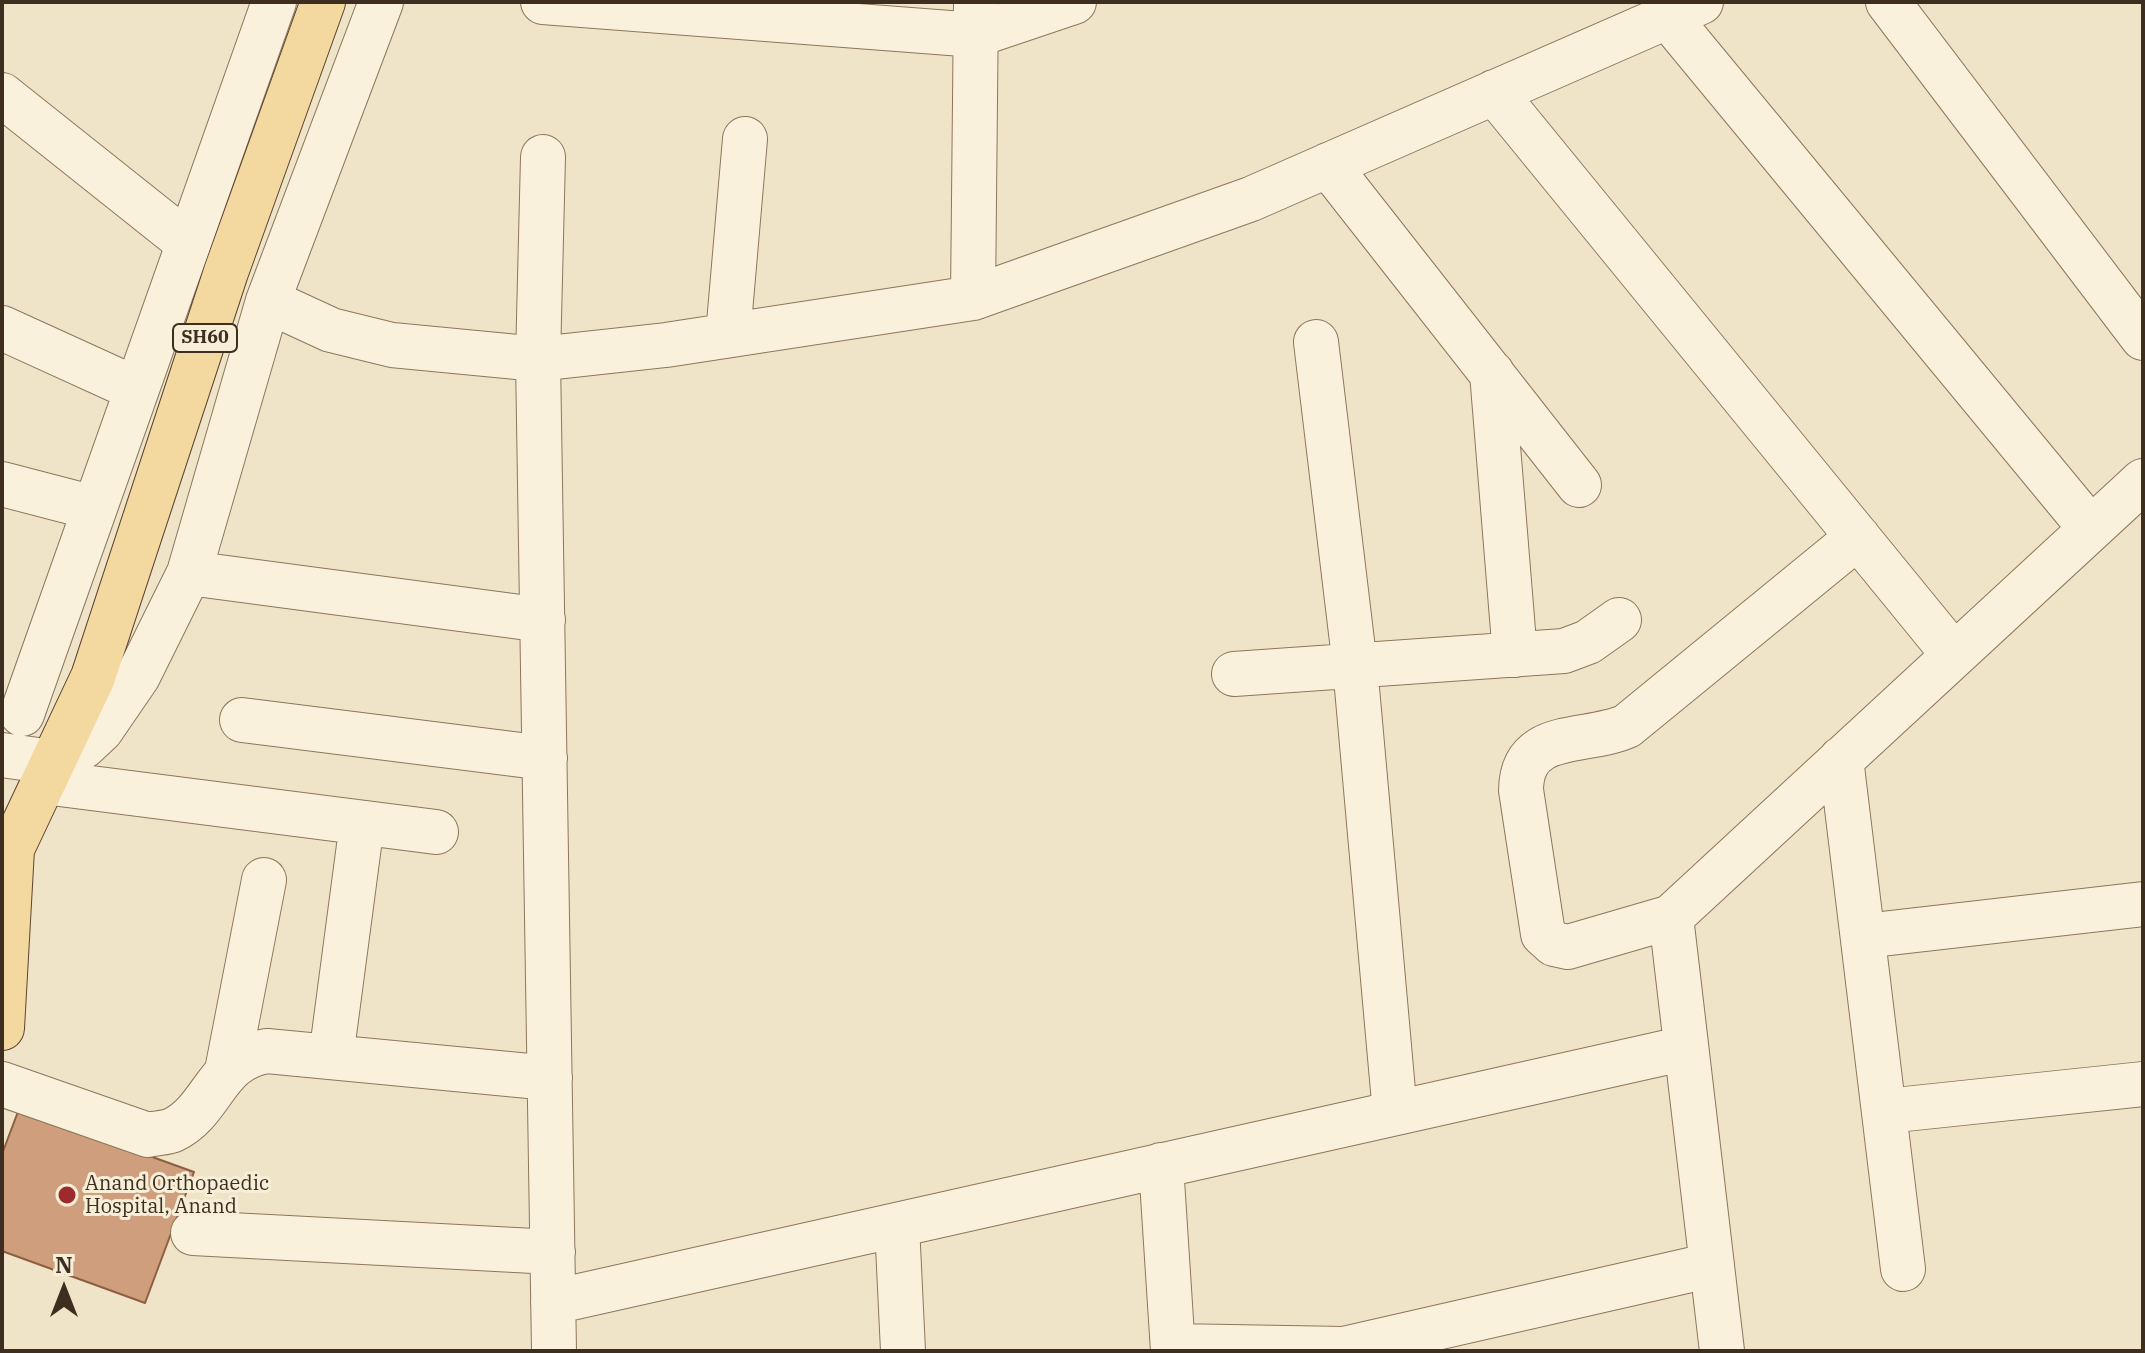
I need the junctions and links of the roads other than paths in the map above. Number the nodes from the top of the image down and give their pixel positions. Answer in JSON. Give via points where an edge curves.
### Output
{"nodes":[{"id":1,"x":274,"y":2,"type":"edge"},
{"id":2,"x":323,"y":2,"type":"edge"},
{"id":3,"x":381,"y":2,"type":"edge"},
{"id":4,"x":543,"y":2,"type":"edge"},
{"id":5,"x":1074,"y":2,"type":"edge"},
{"id":6,"x":1888,"y":2,"type":"edge"},
{"id":7,"x":620,"y":5,"type":"edge"},
{"id":8,"x":1685,"y":9,"type":"edge"},
{"id":9,"x":976,"y":18,"type":"edge"},
{"id":10,"x":1494,"y":92,"type":"junction"},
{"id":11,"x":2,"y":95,"type":"edge"},
{"id":12,"x":745,"y":139,"type":"dead end"},
{"id":13,"x":543,"y":157,"type":"dead end"},
{"id":14,"x":1328,"y":165,"type":"junction"},
{"id":15,"x":188,"y":243,"type":"junction"},
{"id":16,"x":973,"y":298,"type":"junction"},
{"id":17,"x":268,"y":301,"type":"junction"},
{"id":18,"x":2,"y":328,"type":"edge"},
{"id":19,"x":728,"y":335,"type":"junction"},
{"id":20,"x":2143,"y":338,"type":"edge"},
{"id":21,"x":1316,"y":342,"type":"dead end"},
{"id":22,"x":538,"y":359,"type":"junction"},
{"id":23,"x":1492,"y":373,"type":"junction"},
{"id":24,"x":136,"y":389,"type":"junction"},
{"id":25,"x":2143,"y":481,"type":"edge"},
{"id":26,"x":2,"y":484,"type":"edge"},
{"id":27,"x":1579,"y":485,"type":"dead end"},
{"id":28,"x":94,"y":508,"type":"junction"},
{"id":29,"x":2091,"y":529,"type":"junction"},
{"id":30,"x":1858,"y":537,"type":"junction"},
{"id":31,"x":189,"y":573,"type":"junction"},
{"id":32,"x":543,"y":620,"type":"junction"},
{"id":33,"x":1619,"y":620,"type":"dead end"},
{"id":34,"x":1515,"y":655,"type":"junction"},
{"id":35,"x":1954,"y":655,"type":"junction"},
{"id":36,"x":1355,"y":666,"type":"junction"},
{"id":37,"x":1234,"y":674,"type":"dead end"},
{"id":38,"x":12,"y":713,"type":"edge"},
{"id":39,"x":242,"y":720,"type":"dead end"},
{"id":40,"x":71,"y":723,"type":"junction"},
{"id":41,"x":2,"y":755,"type":"edge"},
{"id":42,"x":545,"y":758,"type":"junction"},
{"id":43,"x":1841,"y":759,"type":"junction"},
{"id":44,"x":48,"y":772,"type":"junction"},
{"id":45,"x":362,"y":823,"type":"junction"},
{"id":46,"x":436,"y":832,"type":"dead end"},
{"id":47,"x":7,"y":860,"type":"edge"},
{"id":48,"x":264,"y":880,"type":"dead end"},
{"id":49,"x":2143,"y":904,"type":"edge"},
{"id":50,"x":1671,"y":917,"type":"junction"},
{"id":51,"x":1864,"y":936,"type":"junction"},
{"id":52,"x":2,"y":1028,"type":"edge"},
{"id":53,"x":1686,"y":1048,"type":"junction"},
{"id":54,"x":331,"y":1057,"type":"junction"},
{"id":55,"x":227,"y":1071,"type":"junction"},
{"id":56,"x":550,"y":1078,"type":"junction"},
{"id":57,"x":2,"y":1084,"type":"edge"},
{"id":58,"x":2143,"y":1084,"type":"edge"},
{"id":59,"x":1886,"y":1111,"type":"junction"},
{"id":60,"x":1395,"y":1113,"type":"junction"},
{"id":61,"x":1161,"y":1165,"type":"junction"},
{"id":62,"x":897,"y":1225,"type":"junction"},
{"id":63,"x":193,"y":1233,"type":"dead end"},
{"id":64,"x":553,"y":1252,"type":"junction"},
{"id":65,"x":1712,"y":1265,"type":"junction"},
{"id":66,"x":1903,"y":1269,"type":"dead end"},
{"id":67,"x":553,"y":1302,"type":"junction"},
{"id":68,"x":1173,"y":1348,"type":"edge"},
{"id":69,"x":1310,"y":1350,"type":"edge"},
{"id":70,"x":554,"y":1351,"type":"edge"},
{"id":71,"x":903,"y":1351,"type":"edge"},
{"id":72,"x":1722,"y":1351,"type":"edge"}],
"edges":[{"from":1,"to":15,"type":"street"},
{"from":2,"to":40,"type":"main road","number":"SH60","via":[[226,272],[93,677]]},
{"from":3,"to":17,"type":"street"},
{"from":4,"to":7,"type":"street"},
{"from":5,"to":9,"type":"street"},
{"from":6,"to":20,"type":"street"},
{"from":7,"to":9,"type":"street"},
{"from":8,"to":10,"type":"street"},
{"from":8,"to":29,"type":"street"},
{"from":9,"to":16,"type":"street"},
{"from":10,"to":14,"type":"street"},
{"from":10,"to":30,"type":"street"},
{"from":11,"to":15,"type":"street"},
{"from":12,"to":19,"type":"street"},
{"from":13,"to":22,"type":"street"},
{"from":14,"to":16,"type":"street","via":[[1251,199]]},
{"from":14,"to":23,"type":"street"},
{"from":15,"to":24,"type":"street"},
{"from":16,"to":19,"type":"street"},
{"from":17,"to":22,"type":"street","via":[[331,330],[392,345]]},
{"from":17,"to":31,"type":"street"},
{"from":18,"to":24,"type":"street"},
{"from":19,"to":22,"type":"street"},
{"from":21,"to":36,"type":"street"},
{"from":22,"to":32,"type":"street"},
{"from":23,"to":27,"type":"street"},
{"from":23,"to":34,"type":"street"},
{"from":24,"to":28,"type":"street"},
{"from":25,"to":29,"type":"street"},
{"from":26,"to":28,"type":"street"},
{"from":28,"to":38,"type":"street"},
{"from":29,"to":35,"type":"street"},
{"from":30,"to":35,"type":"street"},
{"from":30,"to":50,"type":"street","via":[[1627,726],[1536,750],[1521,769],[1543,934],[1568,947]]},
{"from":31,"to":32,"type":"street"},
{"from":31,"to":44,"type":"street","via":[[138,676],[101,730]]},
{"from":32,"to":42,"type":"street"},
{"from":33,"to":34,"type":"street","via":[[1564,651]]},
{"from":34,"to":36,"type":"street"},
{"from":35,"to":43,"type":"street"},
{"from":36,"to":37,"type":"street"},
{"from":36,"to":60,"type":"street"},
{"from":38,"to":40,"type":"street"},
{"from":39,"to":42,"type":"street"},
{"from":40,"to":44,"type":"main road","number":"SH60"},
{"from":41,"to":44,"type":"street"},
{"from":42,"to":56,"type":"street"},
{"from":43,"to":50,"type":"street"},
{"from":43,"to":51,"type":"street"},
{"from":44,"to":45,"type":"street"},
{"from":44,"to":47,"type":"main road","number":"SH60"},
{"from":45,"to":46,"type":"street"},
{"from":45,"to":54,"type":"street"},
{"from":47,"to":52,"type":"main road","number":"SH60"},
{"from":48,"to":55,"type":"street"},
{"from":49,"to":51,"type":"street"},
{"from":50,"to":53,"type":"street"},
{"from":51,"to":59,"type":"street"},
{"from":53,"to":60,"type":"street"},
{"from":53,"to":65,"type":"street"},
{"from":54,"to":55,"type":"street","via":[[267,1051],[247,1054]]},
{"from":54,"to":56,"type":"street"},
{"from":55,"to":57,"type":"street","via":[[173,1130],[148,1135]]},
{"from":56,"to":64,"type":"street"},
{"from":58,"to":59,"type":"street"},
{"from":59,"to":66,"type":"street"},
{"from":60,"to":61,"type":"street"},
{"from":61,"to":62,"type":"street"},
{"from":61,"to":68,"type":"street"},
{"from":62,"to":67,"type":"street"},
{"from":62,"to":71,"type":"street"},
{"from":63,"to":64,"type":"street"},
{"from":64,"to":67,"type":"street"},
{"from":65,"to":69,"type":"street","via":[[1344,1349]]},
{"from":65,"to":72,"type":"street"},
{"from":67,"to":70,"type":"street"},
{"from":68,"to":69,"type":"street"}]}
